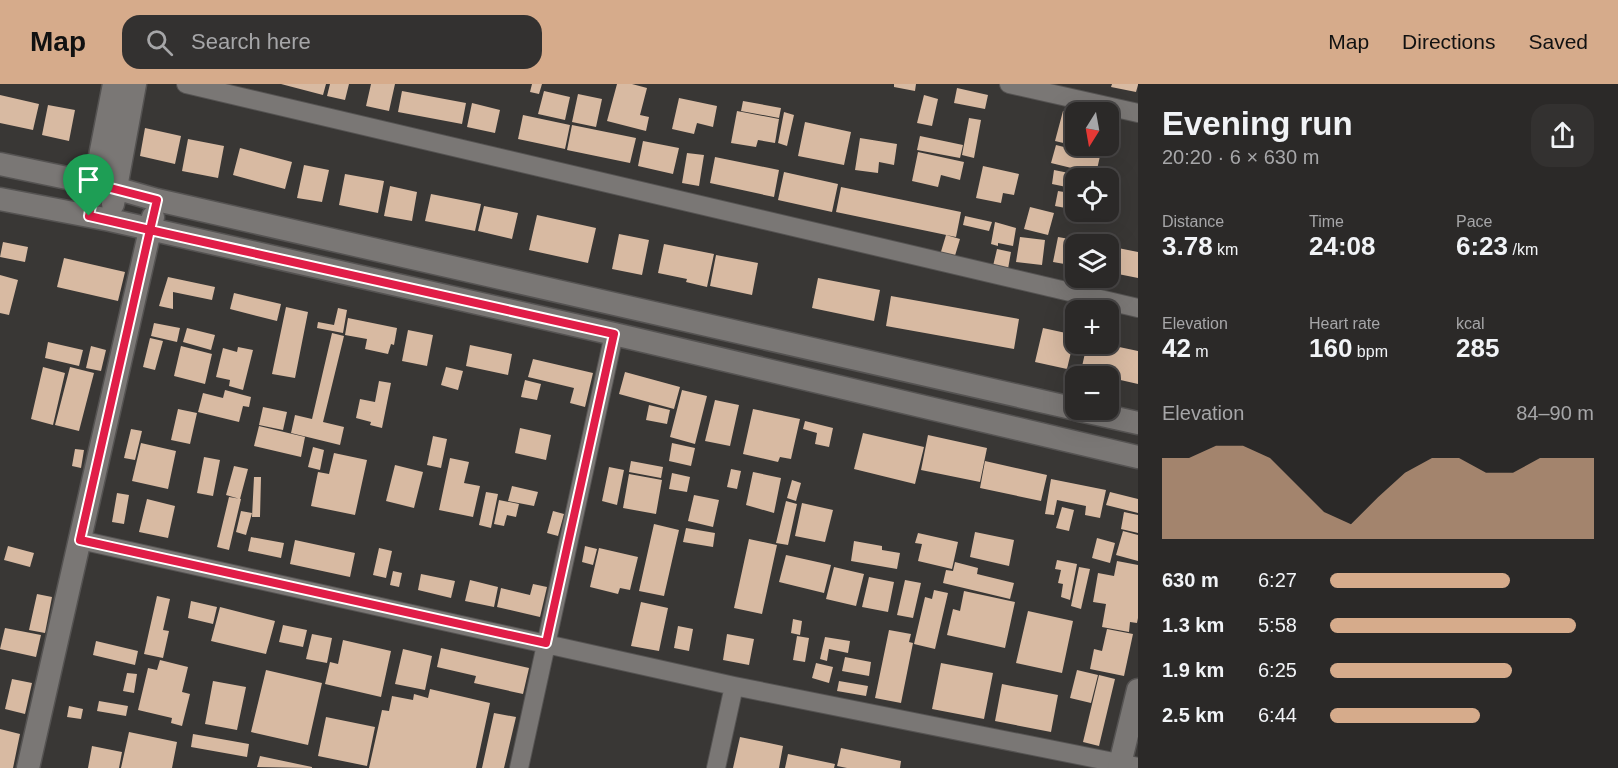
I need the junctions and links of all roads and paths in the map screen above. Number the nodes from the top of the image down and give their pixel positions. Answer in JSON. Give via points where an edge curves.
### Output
{"nodes":[{"id":1,"x":114,"y":84,"type":"edge"},
{"id":2,"x":135,"y":84,"type":"edge"},
{"id":3,"x":186,"y":84,"type":"edge"},
{"id":4,"x":1009,"y":84,"type":"edge"},
{"id":5,"x":1138,"y":114,"type":"edge"},
{"id":6,"x":0,"y":164,"type":"edge"},
{"id":7,"x":105,"y":186,"type":"junction"},
{"id":8,"x":0,"y":199,"type":"edge"},
{"id":9,"x":157,"y":200,"type":"junction"},
{"id":10,"x":100,"y":218,"type":"junction"},
{"id":11,"x":150,"y":230,"type":"junction"},
{"id":12,"x":1138,"y":308,"type":"edge"},
{"id":13,"x":614,"y":334,"type":"junction"},
{"id":14,"x":1065,"y":406,"type":"edge"},
{"id":15,"x":1119,"y":419,"type":"edge"},
{"id":16,"x":1138,"y":423,"type":"edge"},
{"id":17,"x":1138,"y":457,"type":"edge"},
{"id":18,"x":80,"y":540,"type":"junction"},
{"id":19,"x":546,"y":643,"type":"junction"},
{"id":20,"x":734,"y":686,"type":"junction"},
{"id":21,"x":1138,"y":690,"type":"edge"},
{"id":22,"x":1126,"y":766,"type":"edge"},
{"id":23,"x":28,"y":768,"type":"edge"},
{"id":24,"x":519,"y":768,"type":"edge"},
{"id":25,"x":716,"y":768,"type":"edge"}],
"edges":[{"from":1,"to":7,"type":"street"},
{"from":2,"to":7,"type":"street"},
{"from":3,"to":12,"type":"street"},
{"from":4,"to":5,"type":"street"},
{"from":6,"to":7,"type":"street"},
{"from":7,"to":9,"type":"street"},
{"from":7,"to":10,"type":"street"},
{"from":8,"to":10,"type":"street"},
{"from":9,"to":11,"type":"street"},
{"from":9,"to":14,"type":"street"},
{"from":10,"to":11,"type":"street"},
{"from":11,"to":13,"type":"street"},
{"from":11,"to":18,"type":"street"},
{"from":13,"to":17,"type":"street"},
{"from":13,"to":19,"type":"street"},
{"from":15,"to":16,"type":"street"},
{"from":18,"to":19,"type":"street"},
{"from":18,"to":23,"type":"street"},
{"from":19,"to":20,"type":"street"},
{"from":19,"to":24,"type":"street"},
{"from":20,"to":22,"type":"street"},
{"from":20,"to":25,"type":"street"},
{"from":21,"to":22,"type":"street"}]}
